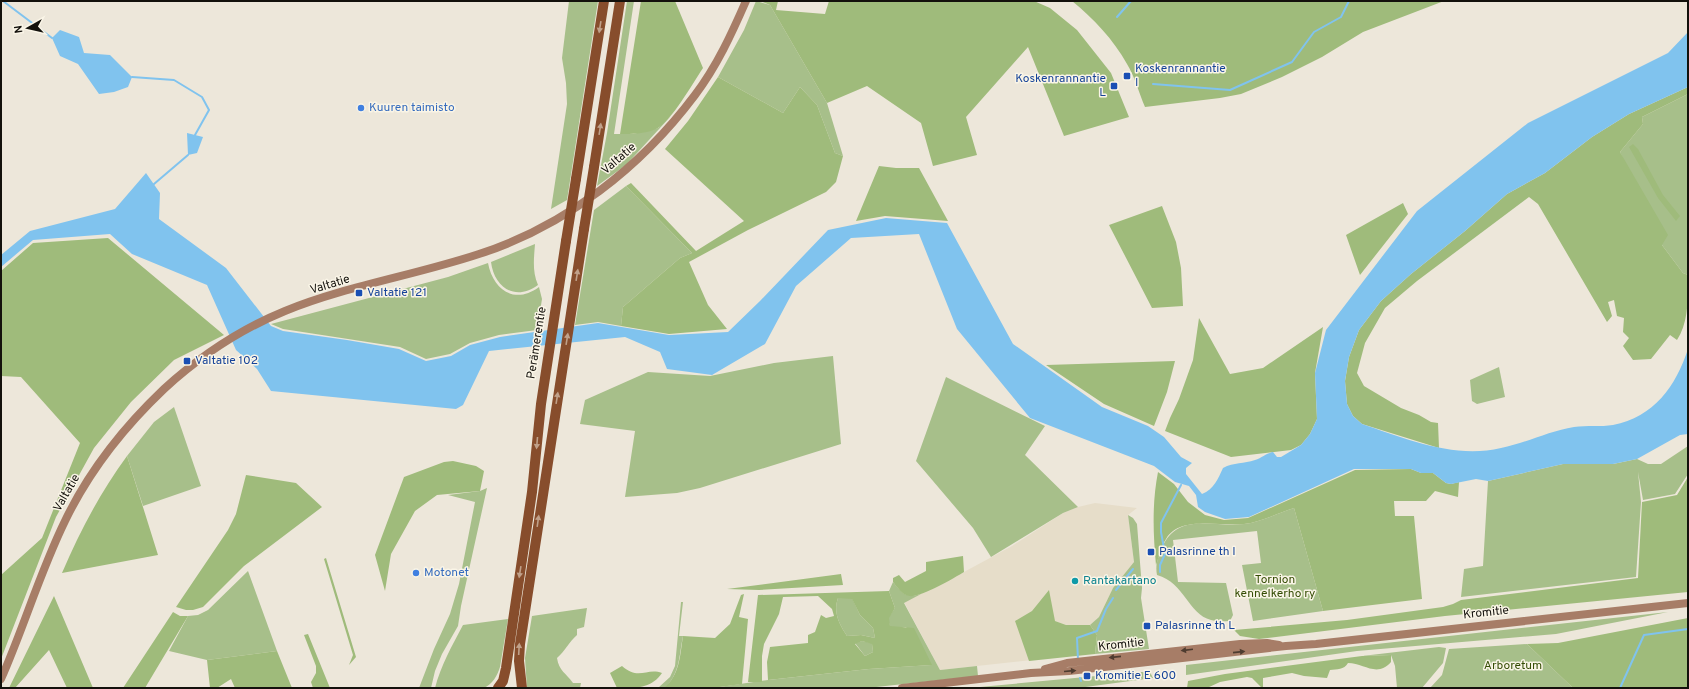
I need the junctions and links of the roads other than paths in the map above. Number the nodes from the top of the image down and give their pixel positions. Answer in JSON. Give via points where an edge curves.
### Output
{"nodes":[{"id":1,"x":604,"y":1,"type":"edge"},
{"id":2,"x":620,"y":1,"type":"edge"},
{"id":3,"x":746,"y":1,"type":"edge"},
{"id":4,"x":1688,"y":603,"type":"edge"},
{"id":5,"x":1,"y":680,"type":"edge"},
{"id":6,"x":498,"y":688,"type":"edge"},
{"id":7,"x":522,"y":688,"type":"edge"},
{"id":8,"x":902,"y":688,"type":"edge"}],
"edges":[{"from":1,"to":6,"type":"highway","name":"Perämerentie","one_way":true,"bridge":true,"via":[[538,429],[532,492],[506,668],[503,681]]},
{"from":7,"to":2,"type":"highway","one_way":true,"bridge":true,"via":[[520,644]]},
{"from":3,"to":5,"type":"main road","name":"Valtatie","via":[[714,67],[675,121],[632,166],[579,206],[508,243],[480,254],[287,310],[204,356],[165,388],[108,450],[65,520]]},
{"from":4,"to":8,"type":"main road","name":"Kromitie"}]}
